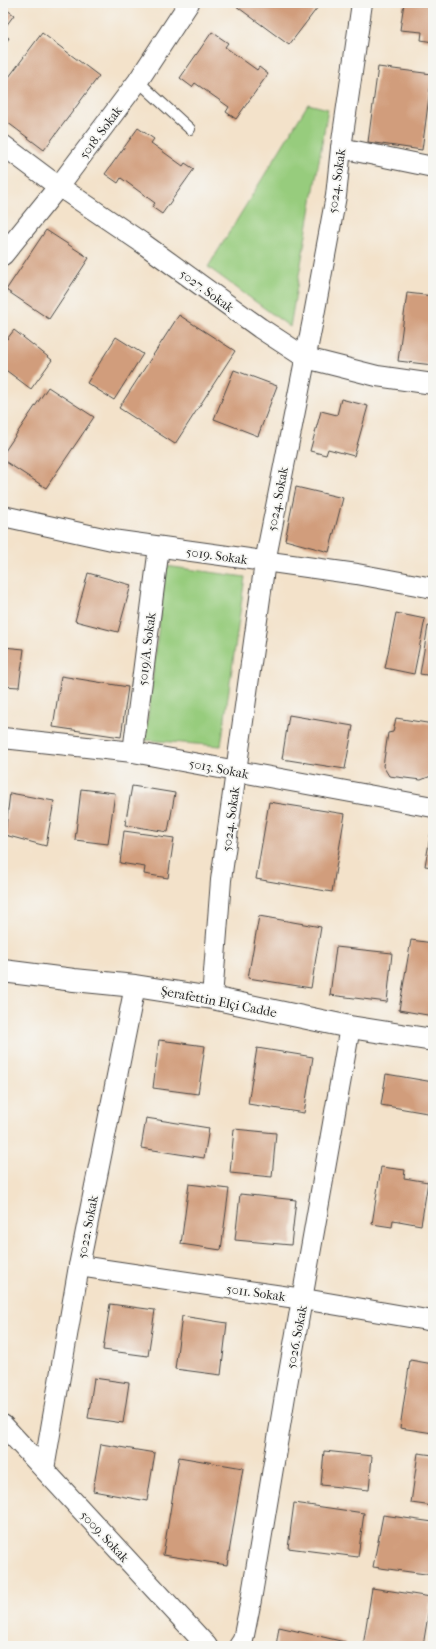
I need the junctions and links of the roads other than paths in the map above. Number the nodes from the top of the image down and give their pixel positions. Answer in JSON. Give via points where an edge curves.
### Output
{"nodes":[{"id":1,"x":189,"y":3,"type":"edge"},
{"id":2,"x":362,"y":3,"type":"edge"},
{"id":3,"x":138,"y":81,"type":"junction"},
{"id":4,"x":190,"y":129,"type":"dead end"},
{"id":5,"x":3,"y":145,"type":"edge"},
{"id":6,"x":341,"y":148,"type":"junction"},
{"id":7,"x":433,"y":167,"type":"edge"},
{"id":8,"x":59,"y":186,"type":"junction"},
{"id":9,"x":3,"y":255,"type":"edge"},
{"id":10,"x":306,"y":358,"type":"junction"},
{"id":11,"x":433,"y":384,"type":"edge"},
{"id":12,"x":3,"y":516,"type":"edge"},
{"id":13,"x":160,"y":547,"type":"junction"},
{"id":14,"x":265,"y":562,"type":"junction"},
{"id":15,"x":433,"y":588,"type":"edge"},
{"id":16,"x":3,"y":738,"type":"edge"},
{"id":17,"x":133,"y":752,"type":"junction"},
{"id":18,"x":236,"y":771,"type":"junction"},
{"id":19,"x":433,"y":807,"type":"edge"},
{"id":20,"x":3,"y":971,"type":"edge"},
{"id":21,"x":135,"y":986,"type":"junction"},
{"id":22,"x":212,"y":998,"type":"junction"},
{"id":23,"x":350,"y":1027,"type":"junction"},
{"id":24,"x":433,"y":1040,"type":"edge"},
{"id":25,"x":79,"y":1266,"type":"junction"},
{"id":26,"x":303,"y":1299,"type":"junction"},
{"id":27,"x":433,"y":1321,"type":"edge"},
{"id":28,"x":3,"y":1425,"type":"edge"},
{"id":29,"x":44,"y":1469,"type":"junction"},
{"id":30,"x":207,"y":1646,"type":"edge"},
{"id":31,"x":239,"y":1646,"type":"edge"}],
"edges":[{"from":1,"to":3,"type":"street","name":"5018. Sokak"},
{"from":2,"to":6,"type":"street","name":"5024. Sokak"},
{"from":3,"to":4,"type":"lane"},
{"from":3,"to":8,"type":"street","name":"5018. Sokak"},
{"from":5,"to":8,"type":"street","name":"5027. Sokak"},
{"from":6,"to":7,"type":"street"},
{"from":6,"to":10,"type":"street","name":"5024. Sokak","via":[[336,196]]},
{"from":8,"to":9,"type":"street","name":"5018. Sokak"},
{"from":8,"to":10,"type":"street","name":"5027. Sokak"},
{"from":10,"to":11,"type":"street","name":"5027. Sokak","via":[[377,376]]},
{"from":10,"to":14,"type":"street","name":"5024. Sokak"},
{"from":12,"to":13,"type":"street","name":"5019. Sokak","via":[[112,540]]},
{"from":13,"to":14,"type":"street","name":"5019. Sokak"},
{"from":13,"to":17,"type":"street","name":"5019/A. Sokak"},
{"from":14,"to":15,"type":"street","name":"5019. Sokak","via":[[357,574]]},
{"from":14,"to":18,"type":"street","name":"5024. Sokak"},
{"from":16,"to":17,"type":"street","name":"5013. Sokak"},
{"from":17,"to":18,"type":"street","name":"5013. Sokak"},
{"from":18,"to":19,"type":"street","name":"5013. Sokak"},
{"from":18,"to":22,"type":"street","name":"5024. Sokak","via":[[221,880]]},
{"from":20,"to":21,"type":"street","name":"Şerafettin Elçi Cadde"},
{"from":21,"to":22,"type":"street","name":"Şerafettin Elçi Cadde"},
{"from":21,"to":25,"type":"street","name":"5022. Sokak"},
{"from":22,"to":23,"type":"street","name":"Şerafettin Elçi Cadde"},
{"from":23,"to":24,"type":"street","name":"Şerafettin Elçi Cadde"},
{"from":23,"to":26,"type":"street","name":"5026. Sokak"},
{"from":25,"to":26,"type":"street","name":"5011. Sokak"},
{"from":25,"to":29,"type":"street","name":"5022. Sokak"},
{"from":26,"to":27,"type":"street","name":"5011. Sokak"},
{"from":26,"to":31,"type":"street","name":"5026. Sokak","via":[[251,1600],[243,1640]]},
{"from":28,"to":29,"type":"street","name":"5009. Sokak"},
{"from":29,"to":30,"type":"street","name":"5009. Sokak"}]}
